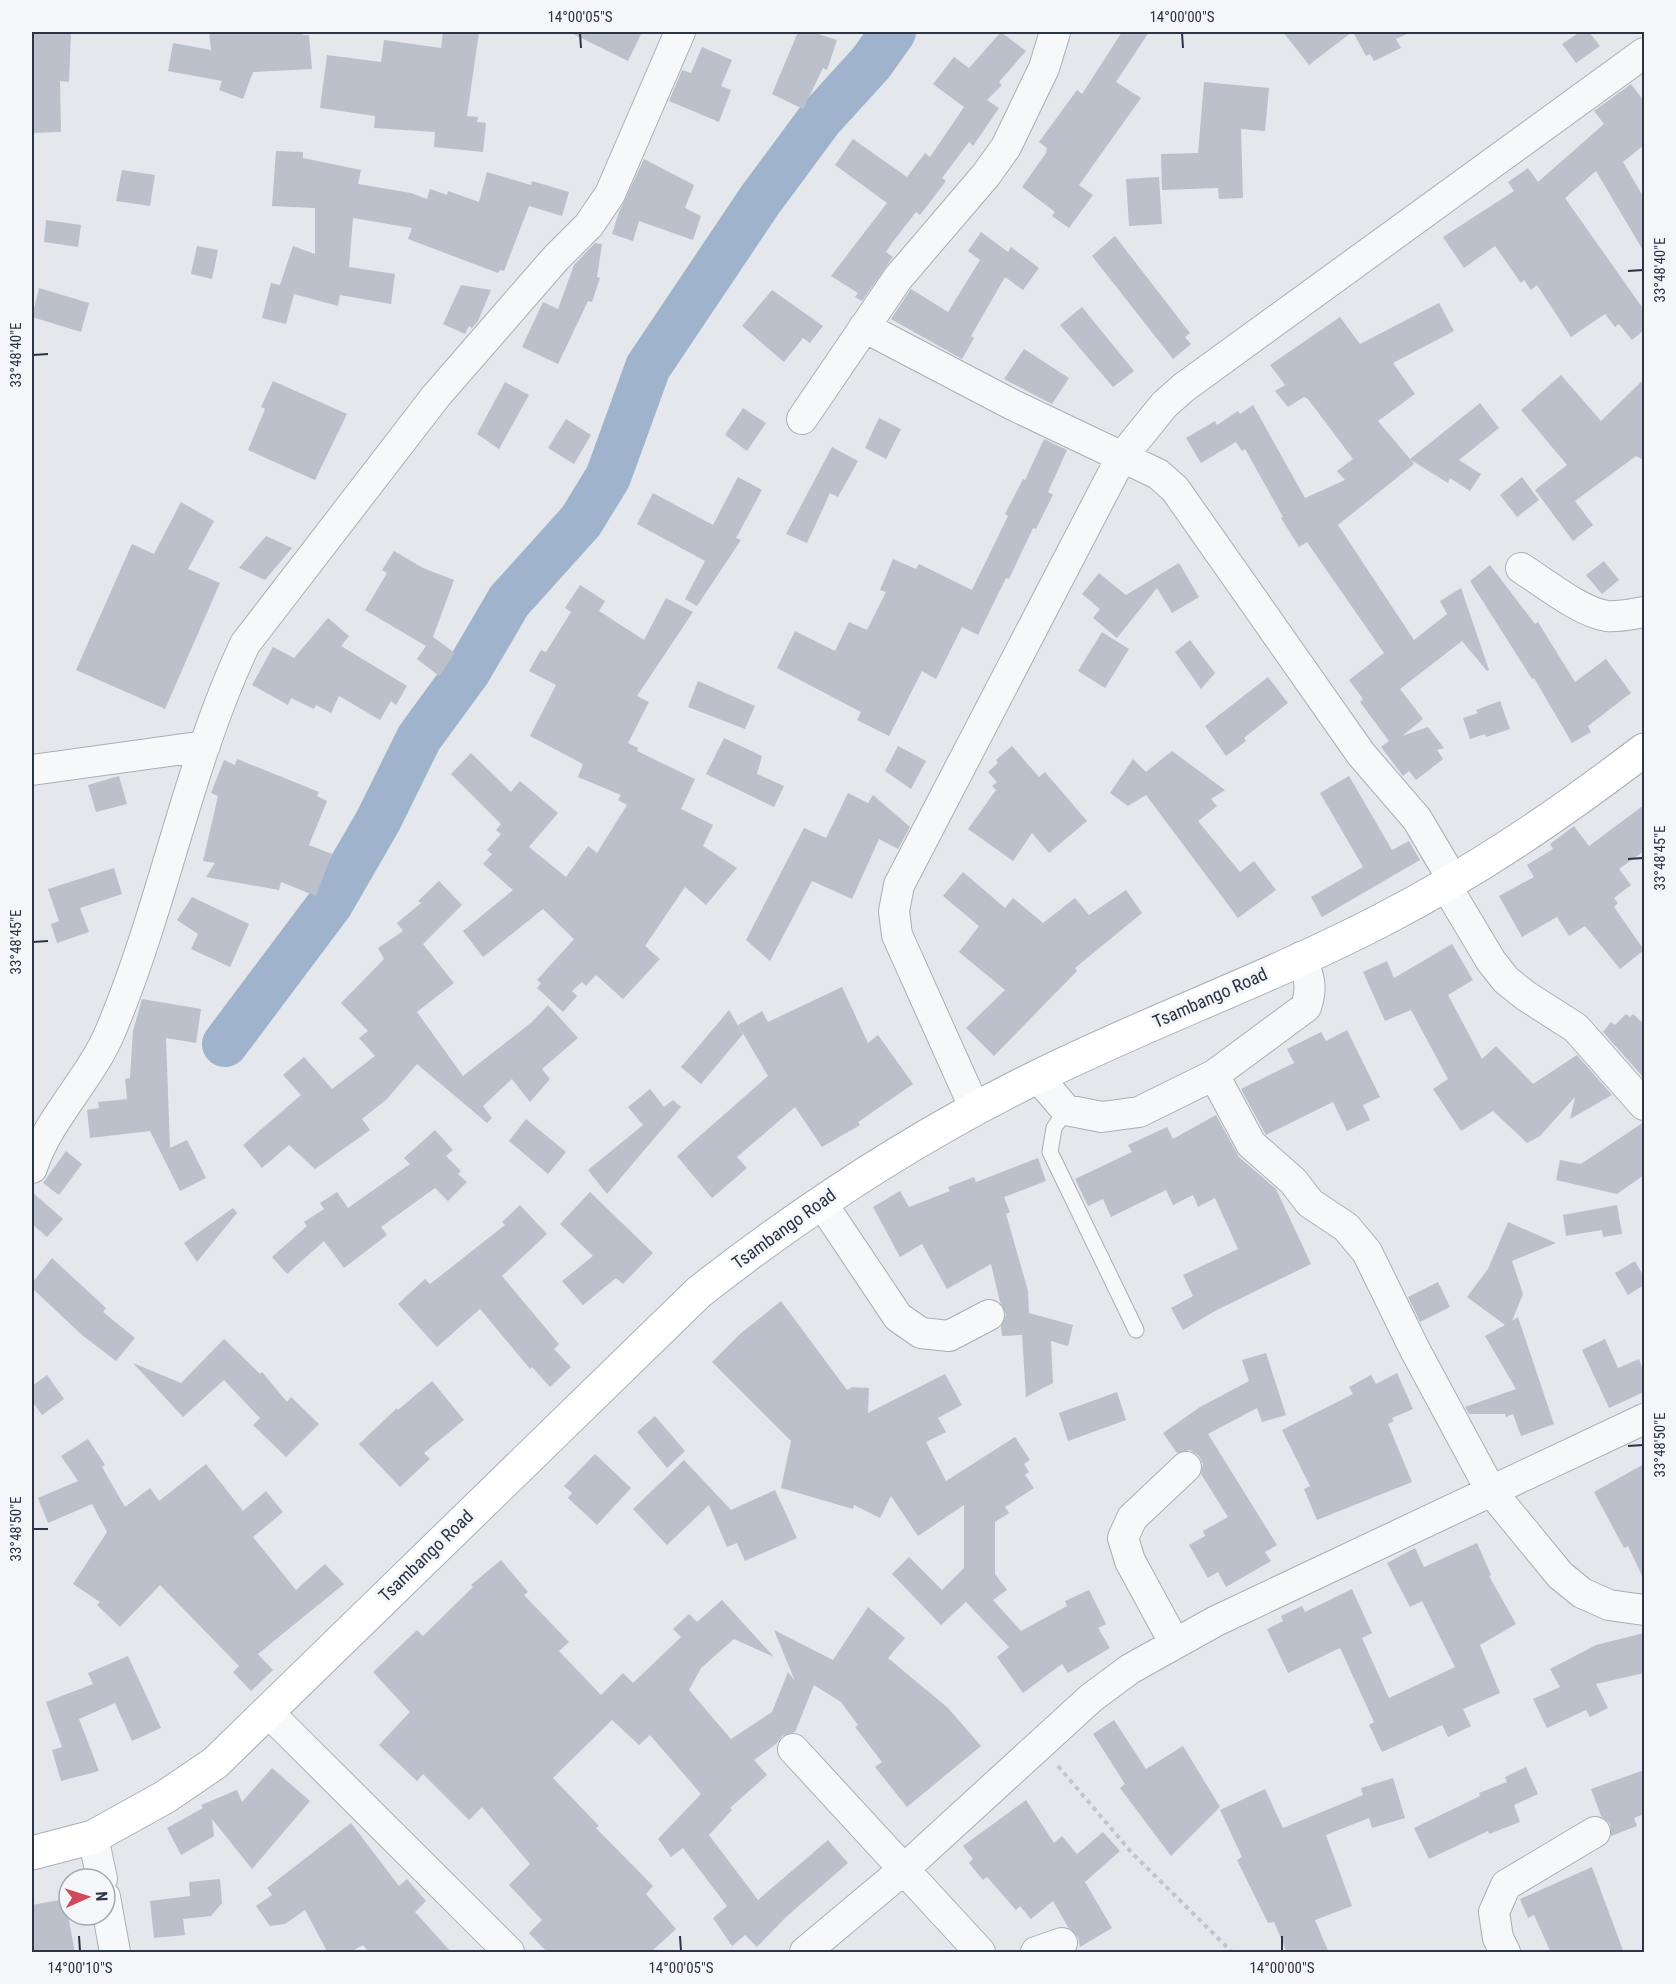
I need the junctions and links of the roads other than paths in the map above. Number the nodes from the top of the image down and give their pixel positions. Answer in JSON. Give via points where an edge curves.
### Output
{"nodes":[{"id":1,"x":680,"y":32,"type":"edge"},
{"id":2,"x":1055,"y":32,"type":"edge"},
{"id":3,"x":1644,"y":52,"type":"edge"},
{"id":4,"x":864,"y":327,"type":"junction"},
{"id":5,"x":802,"y":419,"type":"dead end"},
{"id":6,"x":1121,"y":458,"type":"junction"},
{"id":7,"x":1521,"y":568,"type":"dead end"},
{"id":8,"x":1644,"y":612,"type":"edge"},
{"id":9,"x":205,"y":746,"type":"junction"},
{"id":10,"x":1644,"y":750,"type":"edge"},
{"id":11,"x":32,"y":770,"type":"edge"},
{"id":12,"x":1449,"y":882,"type":"junction"},
{"id":13,"x":1301,"y":957,"type":"junction"},
{"id":14,"x":1214,"y":1075,"type":"junction"},
{"id":15,"x":1037,"y":1076,"type":"junction"},
{"id":16,"x":1644,"y":1105,"type":"edge"},
{"id":17,"x":975,"y":1109,"type":"junction"},
{"id":18,"x":1066,"y":1110,"type":"junction"},
{"id":19,"x":32,"y":1168,"type":"edge"},
{"id":20,"x":820,"y":1202,"type":"junction"},
{"id":21,"x":989,"y":1315,"type":"dead end"},
{"id":22,"x":1136,"y":1330,"type":"dead end"},
{"id":23,"x":1644,"y":1419,"type":"edge"},
{"id":24,"x":1186,"y":1467,"type":"dead end"},
{"id":25,"x":1491,"y":1491,"type":"junction"},
{"id":26,"x":1644,"y":1610,"type":"edge"},
{"id":27,"x":1174,"y":1642,"type":"junction"},
{"id":28,"x":267,"y":1711,"type":"junction"},
{"id":29,"x":793,"y":1749,"type":"dead end"},
{"id":30,"x":1595,"y":1832,"type":"dead end"},
{"id":31,"x":93,"y":1837,"type":"junction"},
{"id":32,"x":32,"y":1853,"type":"edge"},
{"id":33,"x":99,"y":1867,"type":"edge"},
{"id":34,"x":903,"y":1870,"type":"junction"},
{"id":35,"x":110,"y":1927,"type":"edge"},
{"id":36,"x":115,"y":1953,"type":"edge"},
{"id":37,"x":509,"y":1953,"type":"edge"},
{"id":38,"x":805,"y":1953,"type":"edge"},
{"id":39,"x":980,"y":1953,"type":"edge"},
{"id":40,"x":1505,"y":1953,"type":"edge"}],
"edges":[{"from":1,"to":9,"type":"street","via":[[610,194],[589,225],[436,396],[245,644],[223,690]]},
{"from":2,"to":4,"type":"street","via":[[1044,68],[1006,147],[898,278]]},
{"from":3,"to":6,"type":"street","via":[[1183,388]]},
{"from":4,"to":5,"type":"street"},
{"from":4,"to":6,"type":"street"},
{"from":6,"to":12,"type":"street","via":[[1158,474],[1175,489],[1361,754],[1417,819]]},
{"from":6,"to":17,"type":"street","via":[[899,885],[894,911],[897,934]]},
{"from":7,"to":8,"type":"street","via":[[1605,616]]},
{"from":9,"to":11,"type":"street"},
{"from":9,"to":19,"type":"street","via":[[147,939],[111,1032]]},
{"from":10,"to":12,"type":"street","name":"Tsambango Road","via":[[1537,830]]},
{"from":12,"to":13,"type":"street","name":"Tsambango Road","via":[[1382,920]]},
{"from":12,"to":16,"type":"street","via":[[1491,961],[1506,980],[1576,1028]]},
{"from":13,"to":14,"type":"street","via":[[1310,978],[1311,993],[1306,1007]]},
{"from":13,"to":15,"type":"street","name":"Tsambango Road"},
{"from":14,"to":18,"type":"street","via":[[1139,1112],[1102,1117]]},
{"from":14,"to":25,"type":"street","via":[[1251,1144],[1293,1181],[1310,1203],[1346,1227],[1367,1252]]},
{"from":15,"to":17,"type":"street","name":"Tsambango Road"},
{"from":15,"to":18,"type":"street"},
{"from":17,"to":20,"type":"street","name":"Tsambango Road","via":[[903,1148]]},
{"from":18,"to":22,"type":"lane","via":[[1054,1128],[1050,1152]]},
{"from":20,"to":21,"type":"street","via":[[898,1317],[921,1333],[949,1336]]},
{"from":20,"to":28,"type":"street","name":"Tsambango Road","via":[[699,1292]]},
{"from":23,"to":25,"type":"street"},
{"from":24,"to":27,"type":"street","via":[[1132,1518],[1123,1538],[1130,1561]]},
{"from":25,"to":26,"type":"street","via":[[1560,1575],[1582,1593],[1609,1605]]},
{"from":25,"to":27,"type":"street"},
{"from":27,"to":34,"type":"street","via":[[1091,1698]]},
{"from":28,"to":31,"type":"street","name":"Tsambango Road","via":[[215,1763],[165,1797]]},
{"from":28,"to":37,"type":"street"},
{"from":29,"to":34,"type":"street"},
{"from":30,"to":40,"type":"street","via":[[1506,1885],[1494,1912]]},
{"from":31,"to":32,"type":"street","name":"Tsambango Road"},
{"from":31,"to":33,"type":"street"},
{"from":34,"to":38,"type":"street"},
{"from":34,"to":39,"type":"street"},
{"from":35,"to":36,"type":"street"}]}
